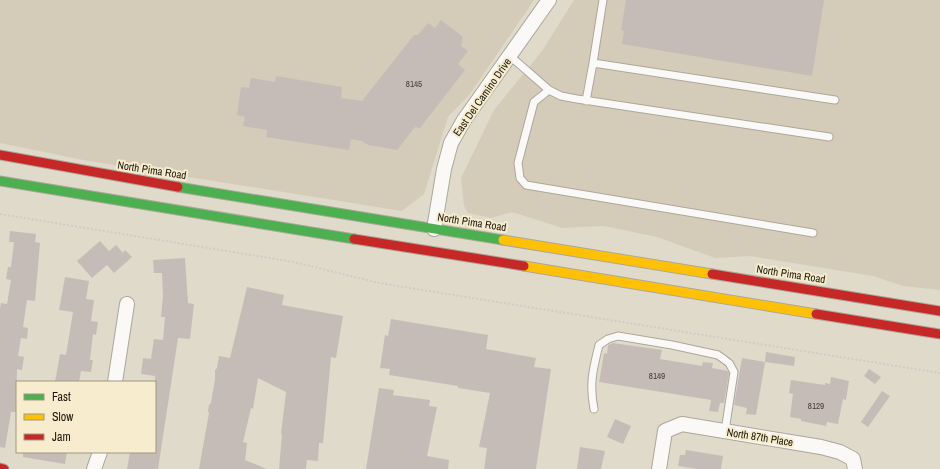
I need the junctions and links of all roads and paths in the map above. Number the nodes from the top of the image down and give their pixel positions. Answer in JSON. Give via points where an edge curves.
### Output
{"nodes":[{"id":1,"x":549,"y":0,"type":"edge"},
{"id":2,"x":603,"y":0,"type":"edge"},
{"id":3,"x":510,"y":56,"type":"junction"},
{"id":4,"x":593,"y":63,"type":"junction"},
{"id":5,"x":549,"y":90,"type":"junction"},
{"id":6,"x":835,"y":100,"type":"dead end"},
{"id":7,"x":586,"y":101,"type":"junction"},
{"id":8,"x":829,"y":137,"type":"dead end"},
{"id":9,"x":0,"y":155,"type":"edge"},
{"id":10,"x":0,"y":181,"type":"edge"},
{"id":11,"x":255,"y":212,"type":"dead end"},
{"id":12,"x":0,"y":214,"type":"edge"},
{"id":13,"x":208,"y":214,"type":"junction"},
{"id":14,"x":434,"y":228,"type":"junction"},
{"id":15,"x":813,"y":233,"type":"dead end"},
{"id":16,"x":418,"y":237,"type":"dead end"},
{"id":17,"x":456,"y":242,"type":"dead end"},
{"id":18,"x":628,"y":273,"type":"dead end"},
{"id":19,"x":673,"y":291,"type":"junction"},
{"id":20,"x":127,"y":304,"type":"dead end"},
{"id":21,"x":940,"y":311,"type":"edge"},
{"id":22,"x":940,"y":334,"type":"edge"},
{"id":23,"x":940,"y":373,"type":"edge"},
{"id":24,"x":115,"y":381,"type":"edge"},
{"id":25,"x":594,"y":409,"type":"dead end"},
{"id":26,"x":725,"y":431,"type":"junction"},
{"id":27,"x":100,"y":453,"type":"edge"},
{"id":28,"x":854,"y":464,"type":"edge"},
{"id":29,"x":0,"y":468,"type":"edge"},
{"id":30,"x":4,"y":469,"type":"edge"},
{"id":31,"x":94,"y":469,"type":"edge"},
{"id":32,"x":658,"y":469,"type":"edge"}],
"edges":[{"from":1,"to":3,"type":"street","name":"East Del Camino Drive"},
{"from":2,"to":4,"type":"lane"},
{"from":3,"to":5,"type":"lane"},
{"from":3,"to":14,"type":"street","name":"East Del Camino Drive","via":[[464,120],[451,144]]},
{"from":4,"to":6,"type":"lane"},
{"from":4,"to":7,"type":"lane"},
{"from":5,"to":7,"type":"lane","via":[[561,96]]},
{"from":5,"to":15,"type":"lane","via":[[534,102],[518,163],[520,178],[526,185]]},
{"from":7,"to":8,"type":"lane"},
{"from":9,"to":14,"type":"main road","name":"North Pima Road"},
{"from":10,"to":13,"type":"main road"},
{"from":11,"to":13,"type":"main road"},
{"from":12,"to":23,"type":"path","via":[[294,262],[379,283]]},
{"from":13,"to":19,"type":"main road"},
{"from":14,"to":16,"type":"main road"},
{"from":14,"to":17,"type":"main road"},
{"from":14,"to":21,"type":"main road","name":"North Pima Road"},
{"from":18,"to":19,"type":"main road"},
{"from":19,"to":22,"type":"main road"},
{"from":20,"to":24,"type":"street"},
{"from":25,"to":26,"type":"lane","via":[[591,377],[598,345],[618,336],[672,345],[718,356],[729,363],[734,372]]},
{"from":26,"to":28,"type":"street","name":"North 87th Place","via":[[821,447],[840,452]]},
{"from":26,"to":32,"type":"street","name":"North 87th Place","via":[[682,424],[665,431]]},
{"from":27,"to":31,"type":"street"},
{"from":29,"to":30,"type":"main road"}]}
